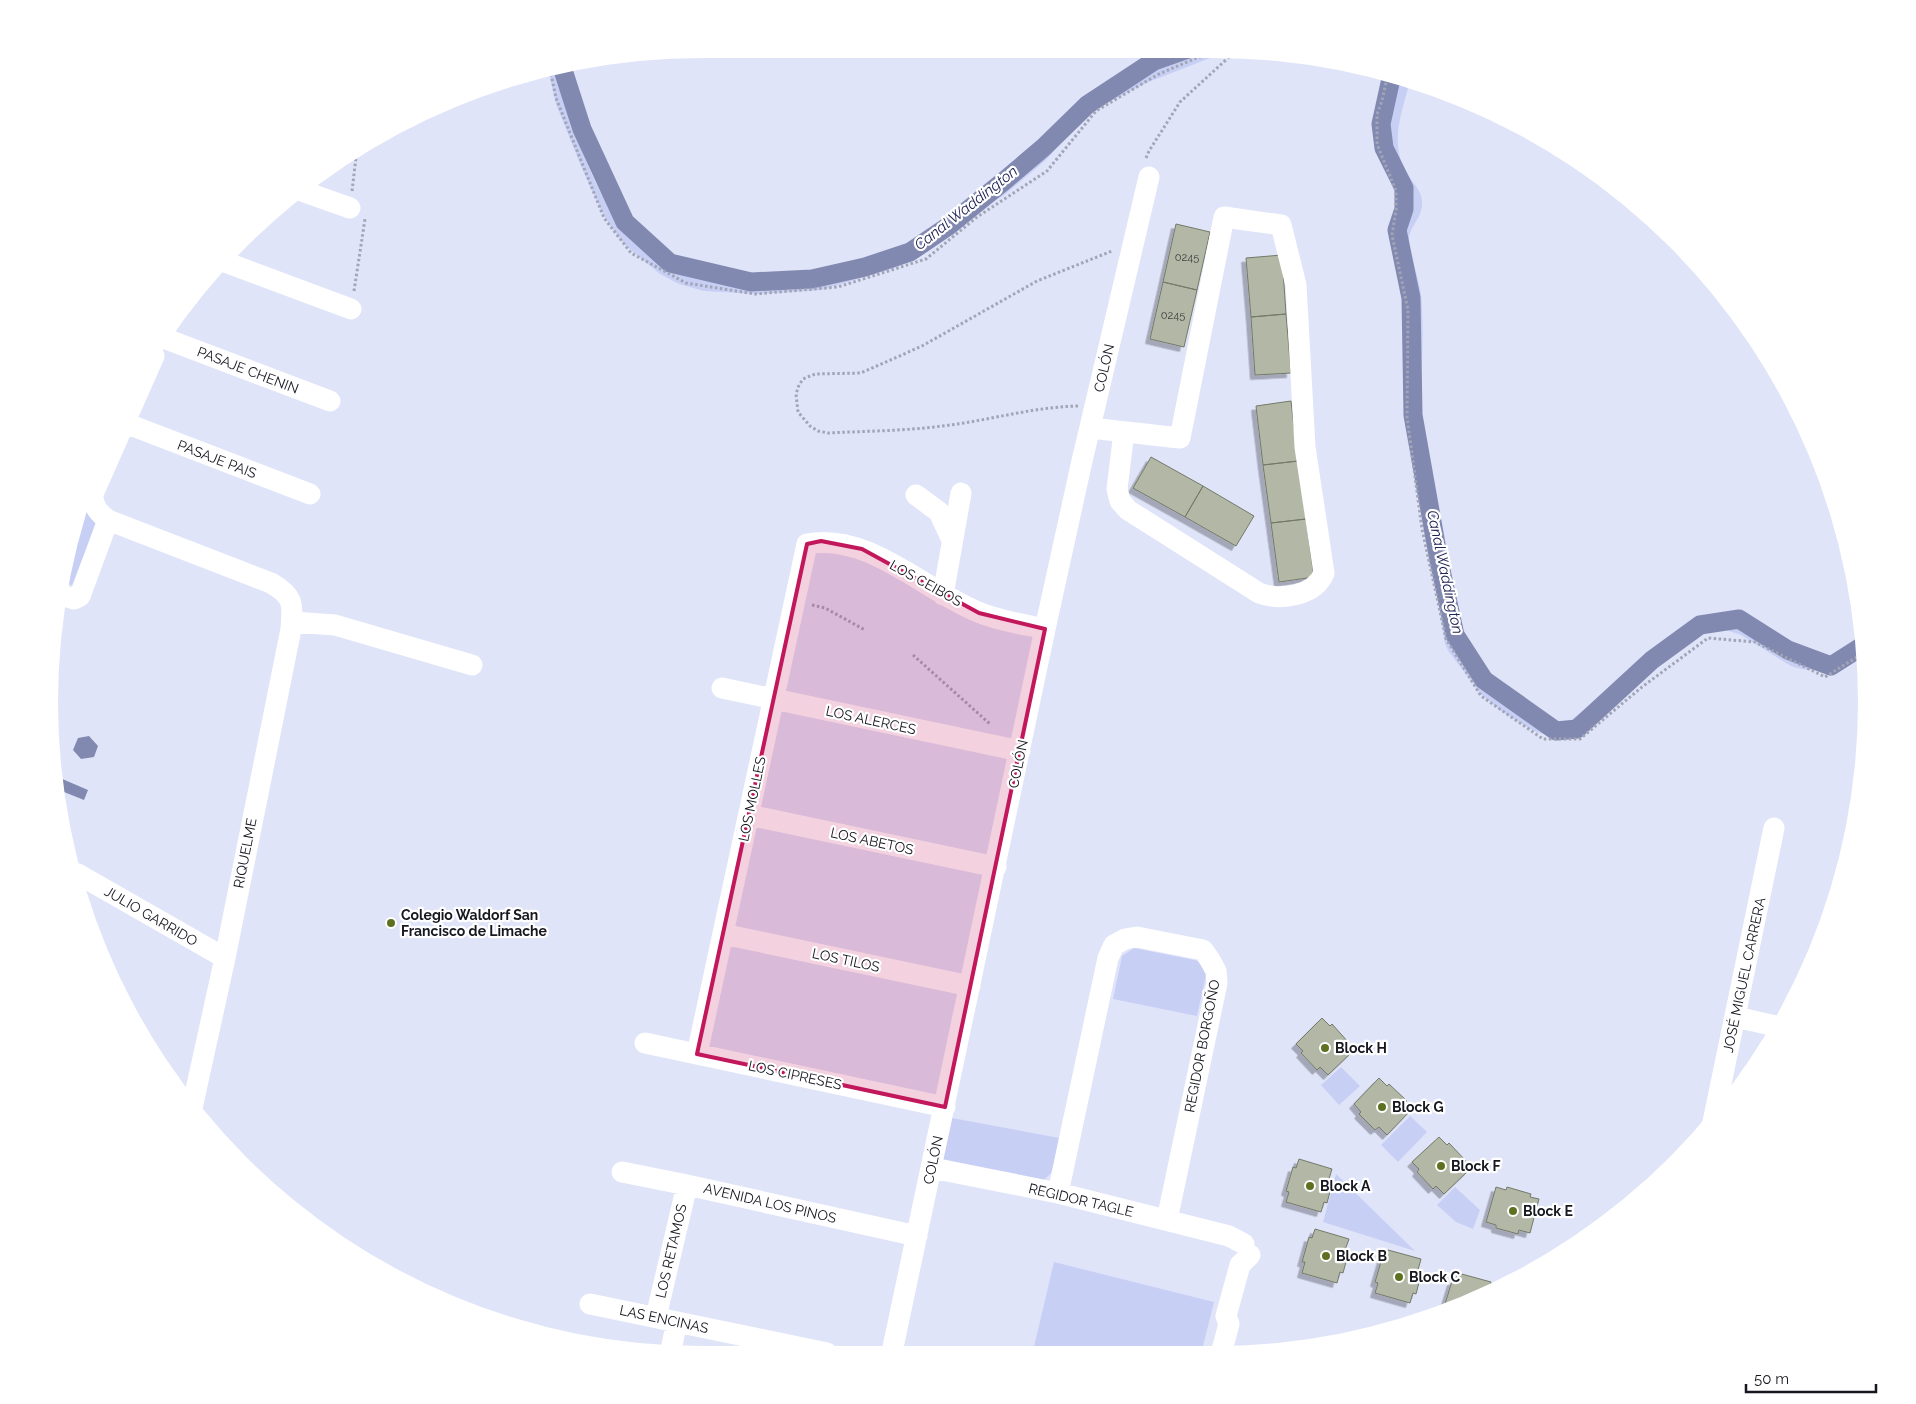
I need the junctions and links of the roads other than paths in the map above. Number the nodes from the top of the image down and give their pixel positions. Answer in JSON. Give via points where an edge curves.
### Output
{"nodes":[{"id":1,"x":1149,"y":177,"type":"road end"},
{"id":2,"x":308,"y":193,"type":"edge"},
{"id":3,"x":350,"y":208,"type":"road end"},
{"id":4,"x":229,"y":264,"type":"edge"},
{"id":5,"x":351,"y":309,"type":"road end"},
{"id":6,"x":169,"y":340,"type":"edge"},
{"id":7,"x":142,"y":384,"type":"edge"},
{"id":8,"x":330,"y":401,"type":"dead end"},
{"id":9,"x":125,"y":423,"type":"junction"},
{"id":10,"x":1090,"y":428,"type":"junction"},
{"id":11,"x":1124,"y":432,"type":"junction"},
{"id":12,"x":962,"y":493,"type":"dead end"},
{"id":13,"x":310,"y":494,"type":"dead end"},
{"id":14,"x":916,"y":495,"type":"dead end"},
{"id":15,"x":108,"y":520,"type":"junction"},
{"id":16,"x":952,"y":540,"type":"junction"},
{"id":17,"x":807,"y":544,"type":"joint"},
{"id":18,"x":943,"y":595,"type":"junction"},
{"id":19,"x":67,"y":597,"type":"edge"},
{"id":20,"x":292,"y":622,"type":"junction"},
{"id":21,"x":1045,"y":629,"type":"junction"},
{"id":22,"x":472,"y":665,"type":"dead end"},
{"id":23,"x":722,"y":688,"type":"dead end"},
{"id":24,"x":773,"y":699,"type":"junction"},
{"id":25,"x":1020,"y":752,"type":"junction"},
{"id":26,"x":748,"y":815,"type":"junction"},
{"id":27,"x":1774,"y":828,"type":"dead end"},
{"id":28,"x":996,"y":867,"type":"junction"},
{"id":29,"x":81,"y":876,"type":"edge"},
{"id":30,"x":723,"y":934,"type":"junction"},
{"id":31,"x":225,"y":958,"type":"junction"},
{"id":32,"x":970,"y":986,"type":"junction"},
{"id":33,"x":1736,"y":1017,"type":"junction"},
{"id":34,"x":1771,"y":1026,"type":"edge"},
{"id":35,"x":645,"y":1043,"type":"dead end"},
{"id":36,"x":697,"y":1054,"type":"junction"},
{"id":37,"x":194,"y":1098,"type":"edge"},
{"id":38,"x":1717,"y":1104,"type":"edge"},
{"id":39,"x":944,"y":1107,"type":"junction"},
{"id":40,"x":932,"y":1168,"type":"junction"},
{"id":41,"x":622,"y":1172,"type":"dead end"},
{"id":42,"x":687,"y":1185,"type":"junction"},
{"id":43,"x":1058,"y":1193,"type":"junction"},
{"id":44,"x":1167,"y":1220,"type":"junction"},
{"id":45,"x":918,"y":1236,"type":"junction"},
{"id":46,"x":590,"y":1304,"type":"dead end"},
{"id":47,"x":656,"y":1317,"type":"junction"},
{"id":48,"x":677,"y":1322,"type":"junction"},
{"id":49,"x":672,"y":1345,"type":"edge"},
{"id":50,"x":793,"y":1346,"type":"edge"},
{"id":51,"x":893,"y":1346,"type":"edge"},
{"id":52,"x":1223,"y":1346,"type":"edge"}],
"edges":[{"from":1,"to":10,"type":"street","name":"COLÓN"},
{"from":2,"to":3,"type":"street"},
{"from":4,"to":5,"type":"street"},
{"from":6,"to":8,"type":"street","name":"PASAJE CHENIN"},
{"from":7,"to":9,"type":"street"},
{"from":9,"to":13,"type":"street","name":"PASAJE PAIS"},
{"from":9,"to":15,"type":"street","via":[[93,494],[93,504],[98,513]]},
{"from":10,"to":11,"type":"street"},
{"from":10,"to":21,"type":"street","name":"COLÓN"},
{"from":11,"to":11,"type":"street","via":[[1117,488],[1120,501],[1128,510],[1259,593],[1277,597],[1317,586],[1324,573],[1305,447],[1296,285],[1281,225],[1224,217],[1180,438]]},
{"from":12,"to":16,"type":"street"},
{"from":14,"to":16,"type":"street","via":[[939,512]]},
{"from":15,"to":19,"type":"street","via":[[80,596],[74,599]]},
{"from":15,"to":20,"type":"street","name":"RIQUELME","via":[[271,583],[290,598]]},
{"from":16,"to":18,"type":"street"},
{"from":17,"to":18,"type":"street","name":"LOS CEIBOS","via":[[821,541],[862,549]]},
{"from":17,"to":24,"type":"street","name":"LOS MOLLES"},
{"from":18,"to":21,"type":"street","name":"LOS CEIBOS","via":[[979,613]]},
{"from":20,"to":22,"type":"street","via":[[335,625]]},
{"from":20,"to":31,"type":"street","name":"RIQUELME"},
{"from":21,"to":25,"type":"street","name":"COLÓN"},
{"from":23,"to":24,"type":"street","name":"LOS ALERCES"},
{"from":24,"to":25,"type":"street","name":"LOS ALERCES"},
{"from":24,"to":26,"type":"street","name":"LOS MOLLES"},
{"from":25,"to":28,"type":"street","name":"COLÓN"},
{"from":26,"to":28,"type":"street","name":"LOS ABETOS"},
{"from":26,"to":30,"type":"street","name":"LOS MOLLES"},
{"from":27,"to":33,"type":"street","name":"JOSÉ MIGUEL CARRERA"},
{"from":28,"to":32,"type":"street","name":"COLÓN"},
{"from":29,"to":31,"type":"street","name":"JULIO GARRIDO"},
{"from":30,"to":32,"type":"street","name":"LOS TILOS"},
{"from":30,"to":36,"type":"street","name":"LOS MOLLES"},
{"from":31,"to":37,"type":"street","name":"RIQUELME"},
{"from":32,"to":39,"type":"street","name":"COLÓN"},
{"from":33,"to":34,"type":"street"},
{"from":33,"to":38,"type":"street","name":"JOSÉ MIGUEL CARRERA"},
{"from":35,"to":36,"type":"street","name":"LOS CIPRESES"},
{"from":36,"to":39,"type":"street","name":"LOS CIPRESES"},
{"from":39,"to":40,"type":"street","name":"COLÓN"},
{"from":40,"to":43,"type":"street","name":"REGIDOR TAGLE"},
{"from":40,"to":45,"type":"street","name":"COLÓN"},
{"from":41,"to":42,"type":"street","name":"AVENIDA LOS PINOS"},
{"from":42,"to":45,"type":"street","name":"AVENIDA LOS PINOS"},
{"from":42,"to":47,"type":"street","name":"LOS RETAMOS"},
{"from":43,"to":44,"type":"street","name":"REGIDOR TAGLE"},
{"from":43,"to":44,"type":"street","name":"REGIDOR BORGOÑO","via":[[1108,958],[1114,944],[1137,937],[1203,950],[1216,971],[1217,983]]},
{"from":44,"to":52,"type":"street","name":"REGIDOR TAGLE","via":[[1241,1245],[1240,1265],[1226,1316],[1228,1324]]},
{"from":45,"to":51,"type":"street","name":"COLÓN"},
{"from":46,"to":47,"type":"street","name":"LAS ENCINAS"},
{"from":47,"to":48,"type":"street","name":"LAS ENCINAS"},
{"from":48,"to":49,"type":"street"},
{"from":48,"to":50,"type":"street","name":"LAS ENCINAS"}]}
